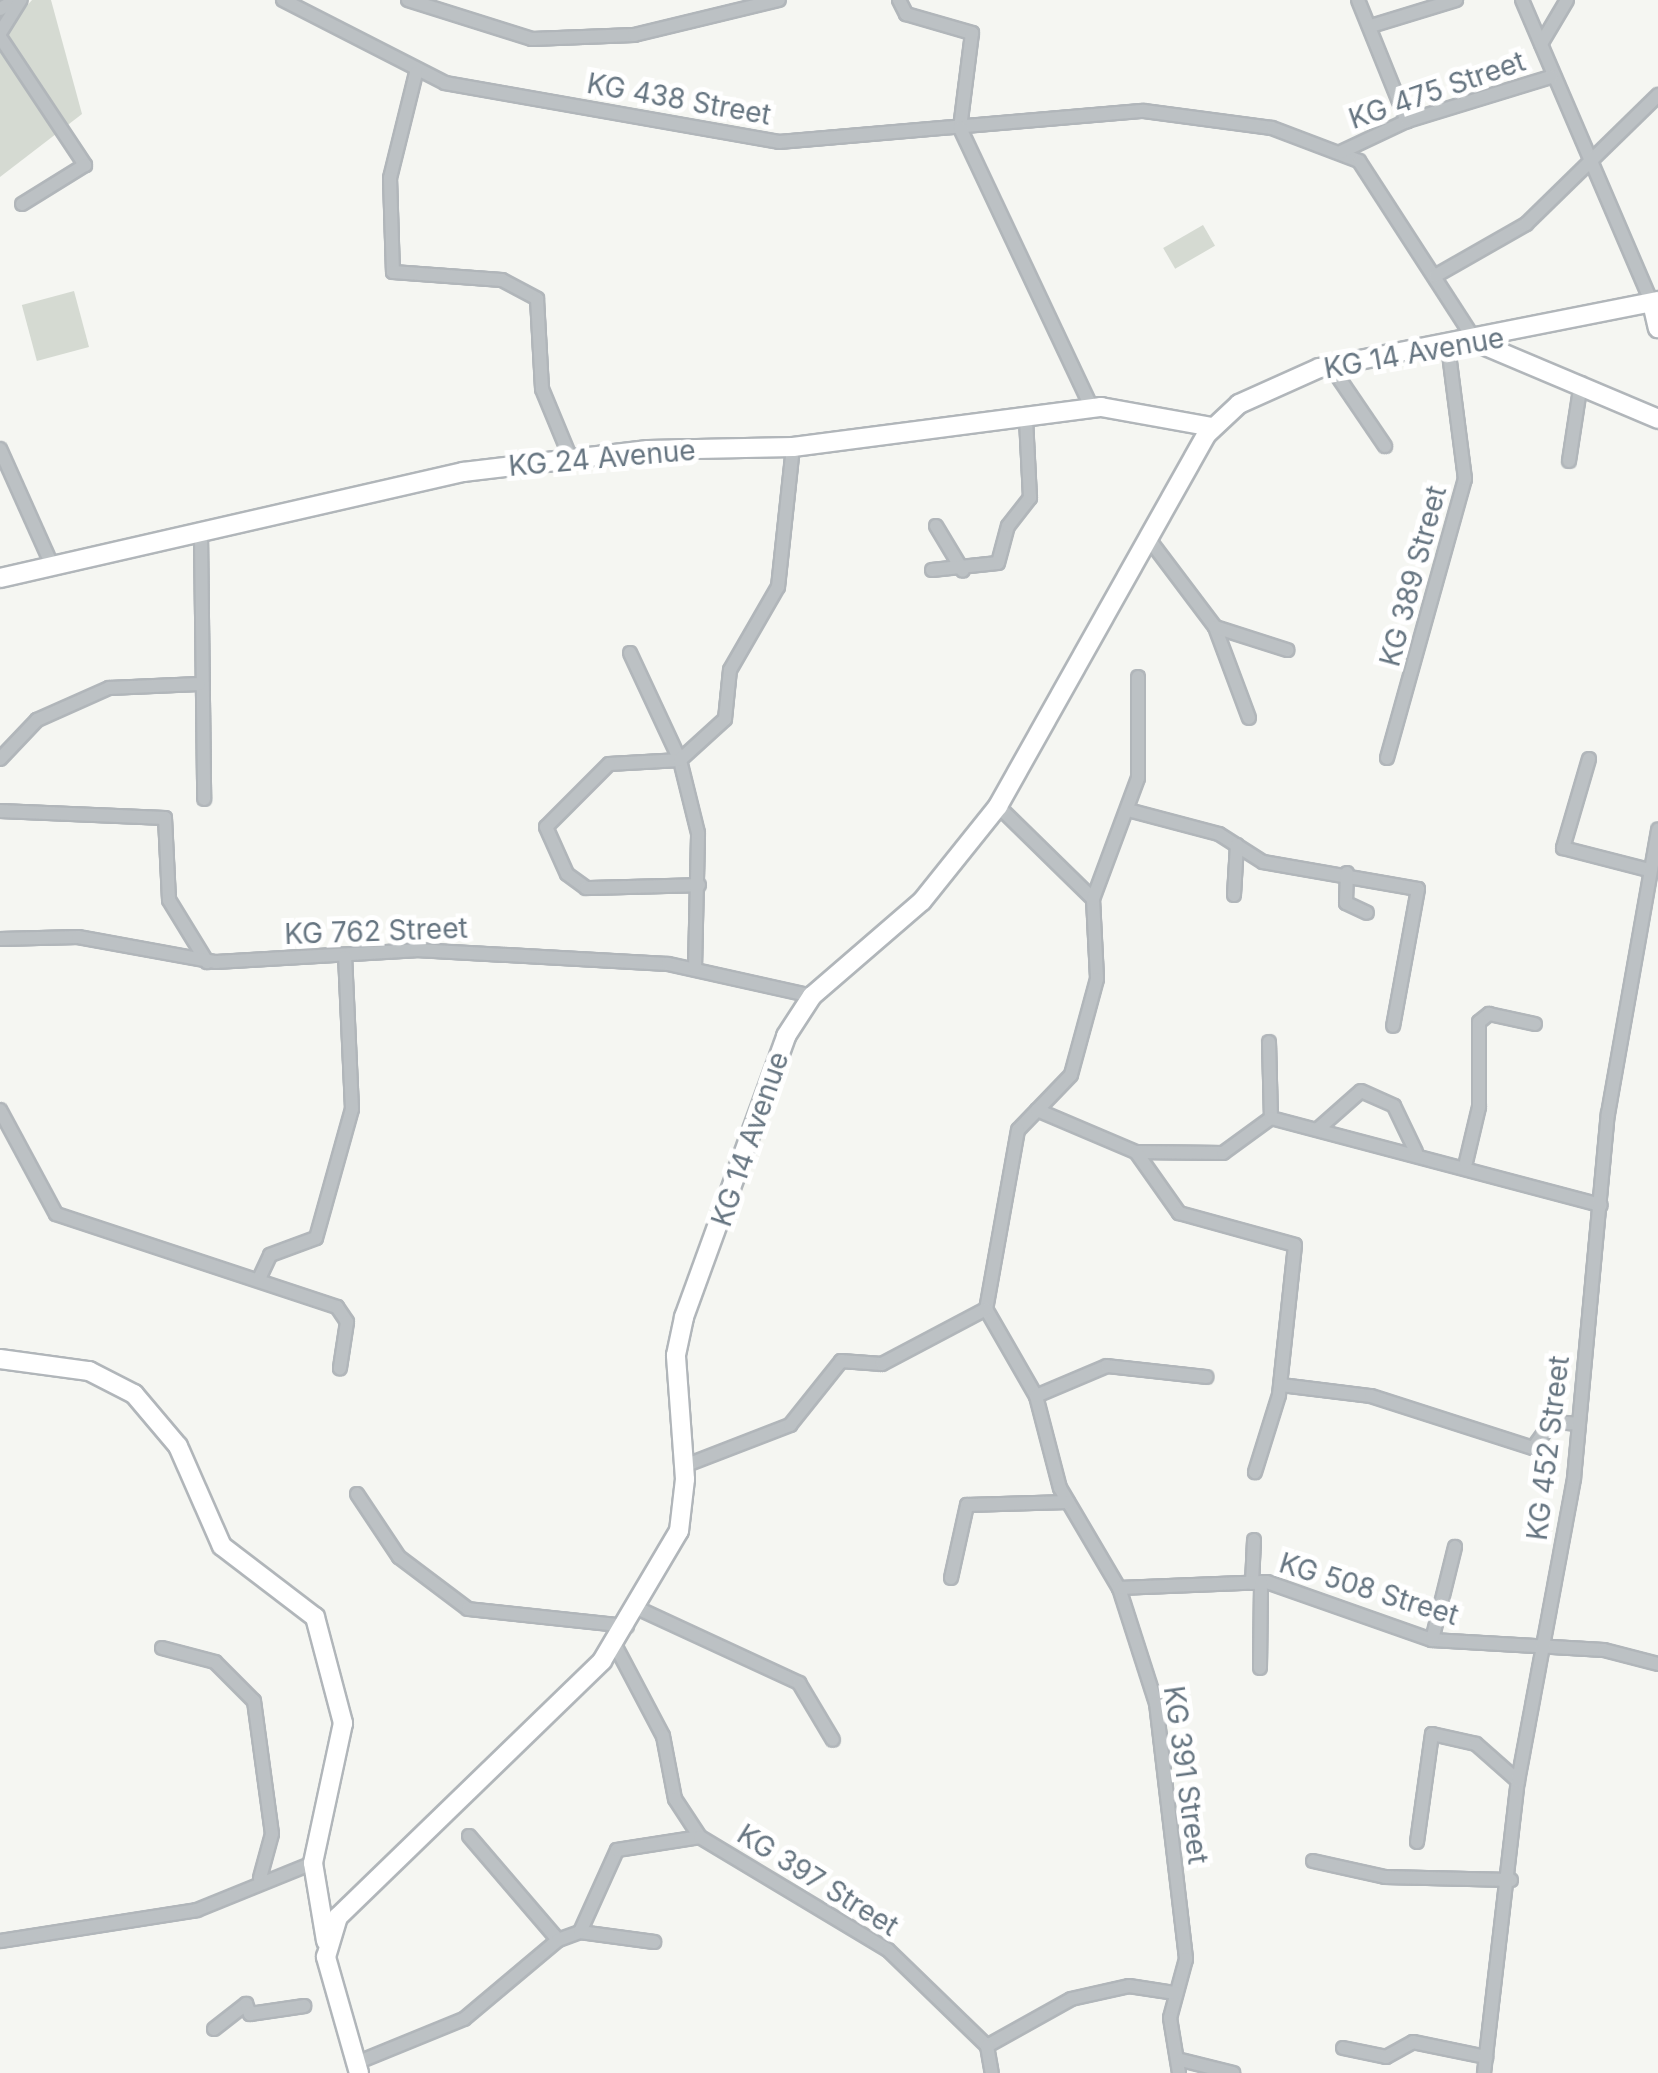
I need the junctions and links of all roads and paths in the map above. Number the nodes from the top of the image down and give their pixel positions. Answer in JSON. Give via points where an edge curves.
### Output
{"nodes":[{"id":1,"x":18,"y":0,"type":"edge"},
{"id":2,"x":282,"y":0,"type":"edge"},
{"id":3,"x":408,"y":0,"type":"edge"},
{"id":4,"x":779,"y":0,"type":"edge"},
{"id":5,"x":899,"y":0,"type":"edge"},
{"id":6,"x":1358,"y":0,"type":"edge"},
{"id":7,"x":1456,"y":0,"type":"edge"},
{"id":8,"x":1522,"y":0,"type":"edge"},
{"id":9,"x":1567,"y":0,"type":"edge"},
{"id":10,"x":0,"y":9,"type":"edge"},
{"id":11,"x":1372,"y":26,"type":"junction"},
{"id":12,"x":0,"y":35,"type":"edge"},
{"id":13,"x":1542,"y":44,"type":"junction"},
{"id":14,"x":416,"y":73,"type":"junction"},
{"id":15,"x":1552,"y":76,"type":"junction"},
{"id":16,"x":1658,"y":96,"type":"edge"},
{"id":17,"x":1407,"y":121,"type":"junction"},
{"id":18,"x":960,"y":128,"type":"junction"},
{"id":19,"x":1341,"y":152,"type":"junction"},
{"id":20,"x":1593,"y":165,"type":"junction"},
{"id":21,"x":22,"y":204,"type":"dead end"},
{"id":22,"x":1435,"y":276,"type":"junction"},
{"id":23,"x":1655,"y":302,"type":"edge"},
{"id":24,"x":1658,"y":328,"type":"edge"},
{"id":25,"x":1476,"y":342,"type":"junction"},
{"id":26,"x":1448,"y":346,"type":"junction"},
{"id":27,"x":1330,"y":365,"type":"junction"},
{"id":28,"x":1582,"y":383,"type":"junction"},
{"id":29,"x":1092,"y":408,"type":"junction"},
{"id":30,"x":1026,"y":418,"type":"junction"},
{"id":31,"x":1658,"y":419,"type":"edge"},
{"id":32,"x":1212,"y":427,"type":"junction"},
{"id":33,"x":1385,"y":446,"type":"dead end"},
{"id":34,"x":794,"y":447,"type":"junction"},
{"id":35,"x":0,"y":449,"type":"edge"},
{"id":36,"x":571,"y":459,"type":"junction"},
{"id":37,"x":1569,"y":462,"type":"dead end"},
{"id":38,"x":936,"y":526,"type":"dead end"},
{"id":39,"x":201,"y":535,"type":"junction"},
{"id":40,"x":1148,"y":538,"type":"junction"},
{"id":41,"x":52,"y":565,"type":"junction"},
{"id":42,"x":932,"y":570,"type":"dead end"},
{"id":43,"x":963,"y":571,"type":"junction"},
{"id":44,"x":0,"y":578,"type":"edge"},
{"id":45,"x":1214,"y":628,"type":"junction"},
{"id":46,"x":1287,"y":650,"type":"dead end"},
{"id":47,"x":630,"y":653,"type":"dead end"},
{"id":48,"x":1138,"y":677,"type":"dead end"},
{"id":49,"x":199,"y":684,"type":"junction"},
{"id":50,"x":1249,"y":718,"type":"dead end"},
{"id":51,"x":1387,"y":758,"type":"dead end"},
{"id":52,"x":0,"y":759,"type":"edge"},
{"id":53,"x":1589,"y":759,"type":"dead end"},
{"id":54,"x":680,"y":760,"type":"junction"},
{"id":55,"x":204,"y":799,"type":"dead end"},
{"id":56,"x":998,"y":806,"type":"junction"},
{"id":57,"x":1128,"y":810,"type":"junction"},
{"id":58,"x":0,"y":811,"type":"edge"},
{"id":59,"x":1658,"y":830,"type":"edge"},
{"id":60,"x":1238,"y":846,"type":"junction"},
{"id":61,"x":1645,"y":869,"type":"junction"},
{"id":62,"x":1347,"y":873,"type":"junction"},
{"id":63,"x":699,"y":885,"type":"junction"},
{"id":64,"x":1234,"y":895,"type":"dead end"},
{"id":65,"x":1093,"y":899,"type":"junction"},
{"id":66,"x":1367,"y":913,"type":"dead end"},
{"id":67,"x":0,"y":939,"type":"edge"},
{"id":68,"x":345,"y":957,"type":"junction"},
{"id":69,"x":207,"y":962,"type":"junction"},
{"id":70,"x":695,"y":968,"type":"junction"},
{"id":71,"x":812,"y":996,"type":"junction"},
{"id":72,"x":1535,"y":1024,"type":"dead end"},
{"id":73,"x":1393,"y":1026,"type":"dead end"},
{"id":74,"x":1269,"y":1042,"type":"dead end"},
{"id":75,"x":0,"y":1110,"type":"edge"},
{"id":76,"x":1037,"y":1110,"type":"junction"},
{"id":77,"x":1270,"y":1118,"type":"junction"},
{"id":78,"x":1318,"y":1129,"type":"junction"},
{"id":79,"x":1136,"y":1152,"type":"junction"},
{"id":80,"x":1416,"y":1152,"type":"junction"},
{"id":81,"x":1466,"y":1162,"type":"junction"},
{"id":82,"x":1601,"y":1206,"type":"junction"},
{"id":83,"x":258,"y":1279,"type":"junction"},
{"id":84,"x":986,"y":1309,"type":"junction"},
{"id":85,"x":0,"y":1359,"type":"edge"},
{"id":86,"x":340,"y":1368,"type":"dead end"},
{"id":87,"x":1206,"y":1376,"type":"dead end"},
{"id":88,"x":1281,"y":1385,"type":"junction"},
{"id":89,"x":1036,"y":1396,"type":"junction"},
{"id":90,"x":1578,"y":1424,"type":"junction"},
{"id":91,"x":684,"y":1466,"type":"junction"},
{"id":92,"x":1255,"y":1472,"type":"dead end"},
{"id":93,"x":357,"y":1494,"type":"dead end"},
{"id":94,"x":1068,"y":1502,"type":"junction"},
{"id":95,"x":1254,"y":1540,"type":"dead end"},
{"id":96,"x":1455,"y":1547,"type":"dead end"},
{"id":97,"x":951,"y":1578,"type":"dead end"},
{"id":98,"x":1257,"y":1583,"type":"junction"},
{"id":99,"x":1119,"y":1588,"type":"junction"},
{"id":100,"x":637,"y":1608,"type":"junction"},
{"id":101,"x":627,"y":1626,"type":"junction"},
{"id":102,"x":1432,"y":1640,"type":"junction"},
{"id":103,"x":615,"y":1645,"type":"junction"},
{"id":104,"x":1545,"y":1645,"type":"junction"},
{"id":105,"x":162,"y":1648,"type":"dead end"},
{"id":106,"x":1658,"y":1664,"type":"edge"},
{"id":107,"x":1260,"y":1668,"type":"dead end"},
{"id":108,"x":833,"y":1740,"type":"dead end"},
{"id":109,"x":1518,"y":1781,"type":"junction"},
{"id":110,"x":469,"y":1836,"type":"dead end"},
{"id":111,"x":700,"y":1838,"type":"junction"},
{"id":112,"x":1417,"y":1842,"type":"dead end"},
{"id":113,"x":1313,"y":1861,"type":"dead end"},
{"id":114,"x":313,"y":1863,"type":"junction"},
{"id":115,"x":260,"y":1878,"type":"junction"},
{"id":116,"x":1512,"y":1880,"type":"junction"},
{"id":117,"x":580,"y":1932,"type":"junction"},
{"id":118,"x":326,"y":1940,"type":"junction"},
{"id":119,"x":558,"y":1940,"type":"junction"},
{"id":120,"x":0,"y":1941,"type":"edge"},
{"id":121,"x":654,"y":1942,"type":"dead end"},
{"id":122,"x":1175,"y":1993,"type":"junction"},
{"id":123,"x":304,"y":2006,"type":"dead end"},
{"id":124,"x":214,"y":2029,"type":"dead end"},
{"id":125,"x":987,"y":2046,"type":"junction"},
{"id":126,"x":1342,"y":2048,"type":"dead end"},
{"id":127,"x":1486,"y":2057,"type":"junction"},
{"id":128,"x":1180,"y":2067,"type":"edge"},
{"id":129,"x":357,"y":2068,"type":"edge"},
{"id":130,"x":992,"y":2073,"type":"edge"},
{"id":131,"x":1234,"y":2073,"type":"edge"},
{"id":132,"x":1484,"y":2073,"type":"edge"}],
"edges":[{"from":1,"to":10,"type":"street"},
{"from":1,"to":12,"type":"street"},
{"from":2,"to":14,"type":"street","name":"KG 438 Street"},
{"from":3,"to":4,"type":"street","via":[[532,38],[634,35]]},
{"from":5,"to":18,"type":"street","via":[[906,14],[972,33]]},
{"from":6,"to":11,"type":"street"},
{"from":7,"to":11,"type":"street"},
{"from":8,"to":13,"type":"street"},
{"from":9,"to":13,"type":"street"},
{"from":11,"to":17,"type":"street"},
{"from":12,"to":21,"type":"street","via":[[85,165]]},
{"from":13,"to":15,"type":"street"},
{"from":14,"to":18,"type":"street","name":"KG 438 Street","via":[[779,142]]},
{"from":14,"to":36,"type":"street","via":[[390,178],[393,272],[468,274],[537,300],[542,389]]},
{"from":15,"to":17,"type":"street","name":"KG 475 Street"},
{"from":15,"to":20,"type":"street"},
{"from":16,"to":20,"type":"street"},
{"from":17,"to":19,"type":"street","name":"KG 475 Street"},
{"from":18,"to":19,"type":"street","name":"KG 438 Street","via":[[1088,115],[1202,114]]},
{"from":18,"to":29,"type":"street"},
{"from":19,"to":22,"type":"street","via":[[1375,180]]},
{"from":20,"to":22,"type":"street","via":[[1526,224]]},
{"from":20,"to":23,"type":"street"},
{"from":22,"to":25,"type":"street"},
{"from":23,"to":24,"type":"main road"},
{"from":23,"to":25,"type":"main road","name":"KG 14 Avenue"},
{"from":25,"to":26,"type":"main road","name":"KG 14 Avenue"},
{"from":25,"to":28,"type":"main road"},
{"from":26,"to":27,"type":"main road","name":"KG 14 Avenue"},
{"from":26,"to":51,"type":"street","name":"KG 389 Street","via":[[1465,479]]},
{"from":27,"to":32,"type":"main road","name":"KG 14 Avenue","via":[[1266,389]]},
{"from":27,"to":33,"type":"street","via":[[1353,412]]},
{"from":28,"to":31,"type":"main road"},
{"from":28,"to":37,"type":"street"},
{"from":29,"to":30,"type":"main road","name":"KG 24 Avenue"},
{"from":29,"to":32,"type":"main road","name":"KG 24 Avenue"},
{"from":30,"to":34,"type":"main road","name":"KG 24 Avenue"},
{"from":30,"to":43,"type":"street","via":[[1030,498],[1008,526],[998,564]]},
{"from":32,"to":40,"type":"main road","name":"KG 14 Avenue"},
{"from":34,"to":36,"type":"main road","name":"KG 24 Avenue"},
{"from":34,"to":54,"type":"street","via":[[778,587],[730,670],[725,718]]},
{"from":35,"to":41,"type":"street"},
{"from":36,"to":39,"type":"main road","name":"KG 24 Avenue","via":[[462,472]]},
{"from":38,"to":43,"type":"street"},
{"from":39,"to":41,"type":"main road","name":"KG 24 Avenue"},
{"from":39,"to":49,"type":"street"},
{"from":40,"to":45,"type":"street"},
{"from":40,"to":56,"type":"main road","name":"KG 14 Avenue"},
{"from":41,"to":44,"type":"main road","name":"KG 24 Avenue"},
{"from":42,"to":43,"type":"street"},
{"from":45,"to":46,"type":"street"},
{"from":45,"to":50,"type":"street"},
{"from":47,"to":54,"type":"street"},
{"from":48,"to":57,"type":"street","via":[[1138,778]]},
{"from":49,"to":52,"type":"street","via":[[109,688],[37,720]]},
{"from":49,"to":55,"type":"street"},
{"from":53,"to":61,"type":"street","via":[[1563,848]]},
{"from":54,"to":63,"type":"street"},
{"from":54,"to":63,"type":"street","via":[[609,764],[546,826],[567,874],[586,888]]},
{"from":56,"to":65,"type":"street"},
{"from":56,"to":71,"type":"main road","name":"KG 14 Avenue","via":[[910,913]]},
{"from":57,"to":60,"type":"street"},
{"from":57,"to":65,"type":"street"},
{"from":58,"to":69,"type":"street","via":[[165,818],[169,900]]},
{"from":59,"to":61,"type":"street","name":"KG 452 Street"},
{"from":60,"to":62,"type":"street","via":[[1263,862]]},
{"from":60,"to":64,"type":"street"},
{"from":61,"to":82,"type":"street","name":"KG 452 Street"},
{"from":62,"to":66,"type":"street","via":[[1346,903]]},
{"from":62,"to":73,"type":"street","via":[[1420,894]]},
{"from":63,"to":70,"type":"street"},
{"from":65,"to":76,"type":"street","via":[[1097,979],[1078,1062]]},
{"from":67,"to":69,"type":"street","name":"KG 762 Street","via":[[78,937]]},
{"from":68,"to":69,"type":"street","name":"KG 762 Street"},
{"from":68,"to":70,"type":"street","name":"KG 762 Street","via":[[416,950]]},
{"from":68,"to":83,"type":"street","via":[[352,1109],[316,1238],[270,1255]]},
{"from":70,"to":71,"type":"street","name":"KG 762 Street"},
{"from":71,"to":91,"type":"main road","name":"KG 14 Avenue","via":[[770,1068],[684,1317],[676,1355]]},
{"from":72,"to":81,"type":"street","via":[[1489,1014],[1479,1022],[1478,1107]]},
{"from":74,"to":77,"type":"street"},
{"from":75,"to":83,"type":"street","via":[[64,1219]]},
{"from":76,"to":79,"type":"street"},
{"from":76,"to":84,"type":"street","via":[[1018,1130]]},
{"from":77,"to":78,"type":"street"},
{"from":77,"to":79,"type":"street","via":[[1223,1153]]},
{"from":78,"to":80,"type":"street"},
{"from":78,"to":80,"type":"street","via":[[1360,1090],[1394,1106]]},
{"from":79,"to":88,"type":"street","via":[[1180,1213],[1293,1242]]},
{"from":80,"to":81,"type":"street"},
{"from":81,"to":82,"type":"street"},
{"from":82,"to":90,"type":"street","name":"KG 452 Street"},
{"from":83,"to":86,"type":"street","via":[[344,1313]]},
{"from":84,"to":89,"type":"street","name":"KG 391 Street"},
{"from":84,"to":91,"type":"street","via":[[882,1364],[841,1362],[790,1425]]},
{"from":85,"to":114,"type":"main road","via":[[69,1366],[134,1394],[178,1446],[222,1546],[316,1617],[343,1723]]},
{"from":87,"to":89,"type":"street","via":[[1107,1366]]},
{"from":88,"to":90,"type":"street","via":[[1371,1396],[1533,1448],[1552,1422]]},
{"from":88,"to":92,"type":"street"},
{"from":89,"to":94,"type":"street","name":"KG 391 Street"},
{"from":90,"to":104,"type":"street","name":"KG 452 Street"},
{"from":91,"to":100,"type":"main road","name":"KG 14 Avenue","via":[[679,1532]]},
{"from":93,"to":101,"type":"street","via":[[400,1557],[468,1609]]},
{"from":94,"to":97,"type":"street","via":[[967,1505]]},
{"from":94,"to":99,"type":"street","name":"KG 391 Street"},
{"from":95,"to":98,"type":"street"},
{"from":96,"to":102,"type":"street"},
{"from":98,"to":99,"type":"street","name":"KG 508 Street"},
{"from":98,"to":102,"type":"street","name":"KG 508 Street"},
{"from":98,"to":107,"type":"street"},
{"from":99,"to":122,"type":"street","name":"KG 391 Street","via":[[1156,1703],[1186,1959]]},
{"from":100,"to":101,"type":"main road","name":"KG 14 Avenue"},
{"from":100,"to":108,"type":"street","via":[[799,1683]]},
{"from":101,"to":103,"type":"main road","name":"KG 14 Avenue"},
{"from":102,"to":104,"type":"street","name":"KG 508 Street"},
{"from":103,"to":111,"type":"street","via":[[664,1736],[675,1800]]},
{"from":103,"to":118,"type":"main road","name":"KG 14 Avenue","via":[[358,1892]]},
{"from":104,"to":106,"type":"street","name":"KG 508 Street"},
{"from":104,"to":109,"type":"street","name":"KG 452 Street"},
{"from":105,"to":115,"type":"street","via":[[215,1662],[254,1701],[272,1834]]},
{"from":109,"to":112,"type":"street","via":[[1476,1744],[1432,1734]]},
{"from":109,"to":116,"type":"street","name":"KG 452 Street"},
{"from":110,"to":119,"type":"street"},
{"from":111,"to":117,"type":"street","name":"KG 397 Street","via":[[617,1850]]},
{"from":111,"to":125,"type":"street","name":"KG 397 Street","via":[[888,1950]]},
{"from":113,"to":116,"type":"street","via":[[1384,1877]]},
{"from":114,"to":115,"type":"street"},
{"from":114,"to":118,"type":"main road"},
{"from":115,"to":120,"type":"street","via":[[197,1910]]},
{"from":116,"to":127,"type":"street","name":"KG 452 Street"},
{"from":117,"to":119,"type":"street"},
{"from":117,"to":121,"type":"street"},
{"from":118,"to":129,"type":"main road"},
{"from":119,"to":129,"type":"street","via":[[480,2009]]},
{"from":122,"to":125,"type":"street","via":[[1129,1986],[1070,1999]]},
{"from":122,"to":128,"type":"street","name":"KG 391 Street","via":[[1170,2018]]},
{"from":123,"to":124,"type":"street","via":[[250,2014],[246,2004]]},
{"from":125,"to":130,"type":"street"},
{"from":126,"to":127,"type":"street","via":[[1386,2058],[1413,2042]]},
{"from":127,"to":132,"type":"street","name":"KG 452 Street"},
{"from":128,"to":131,"type":"street"}]}
